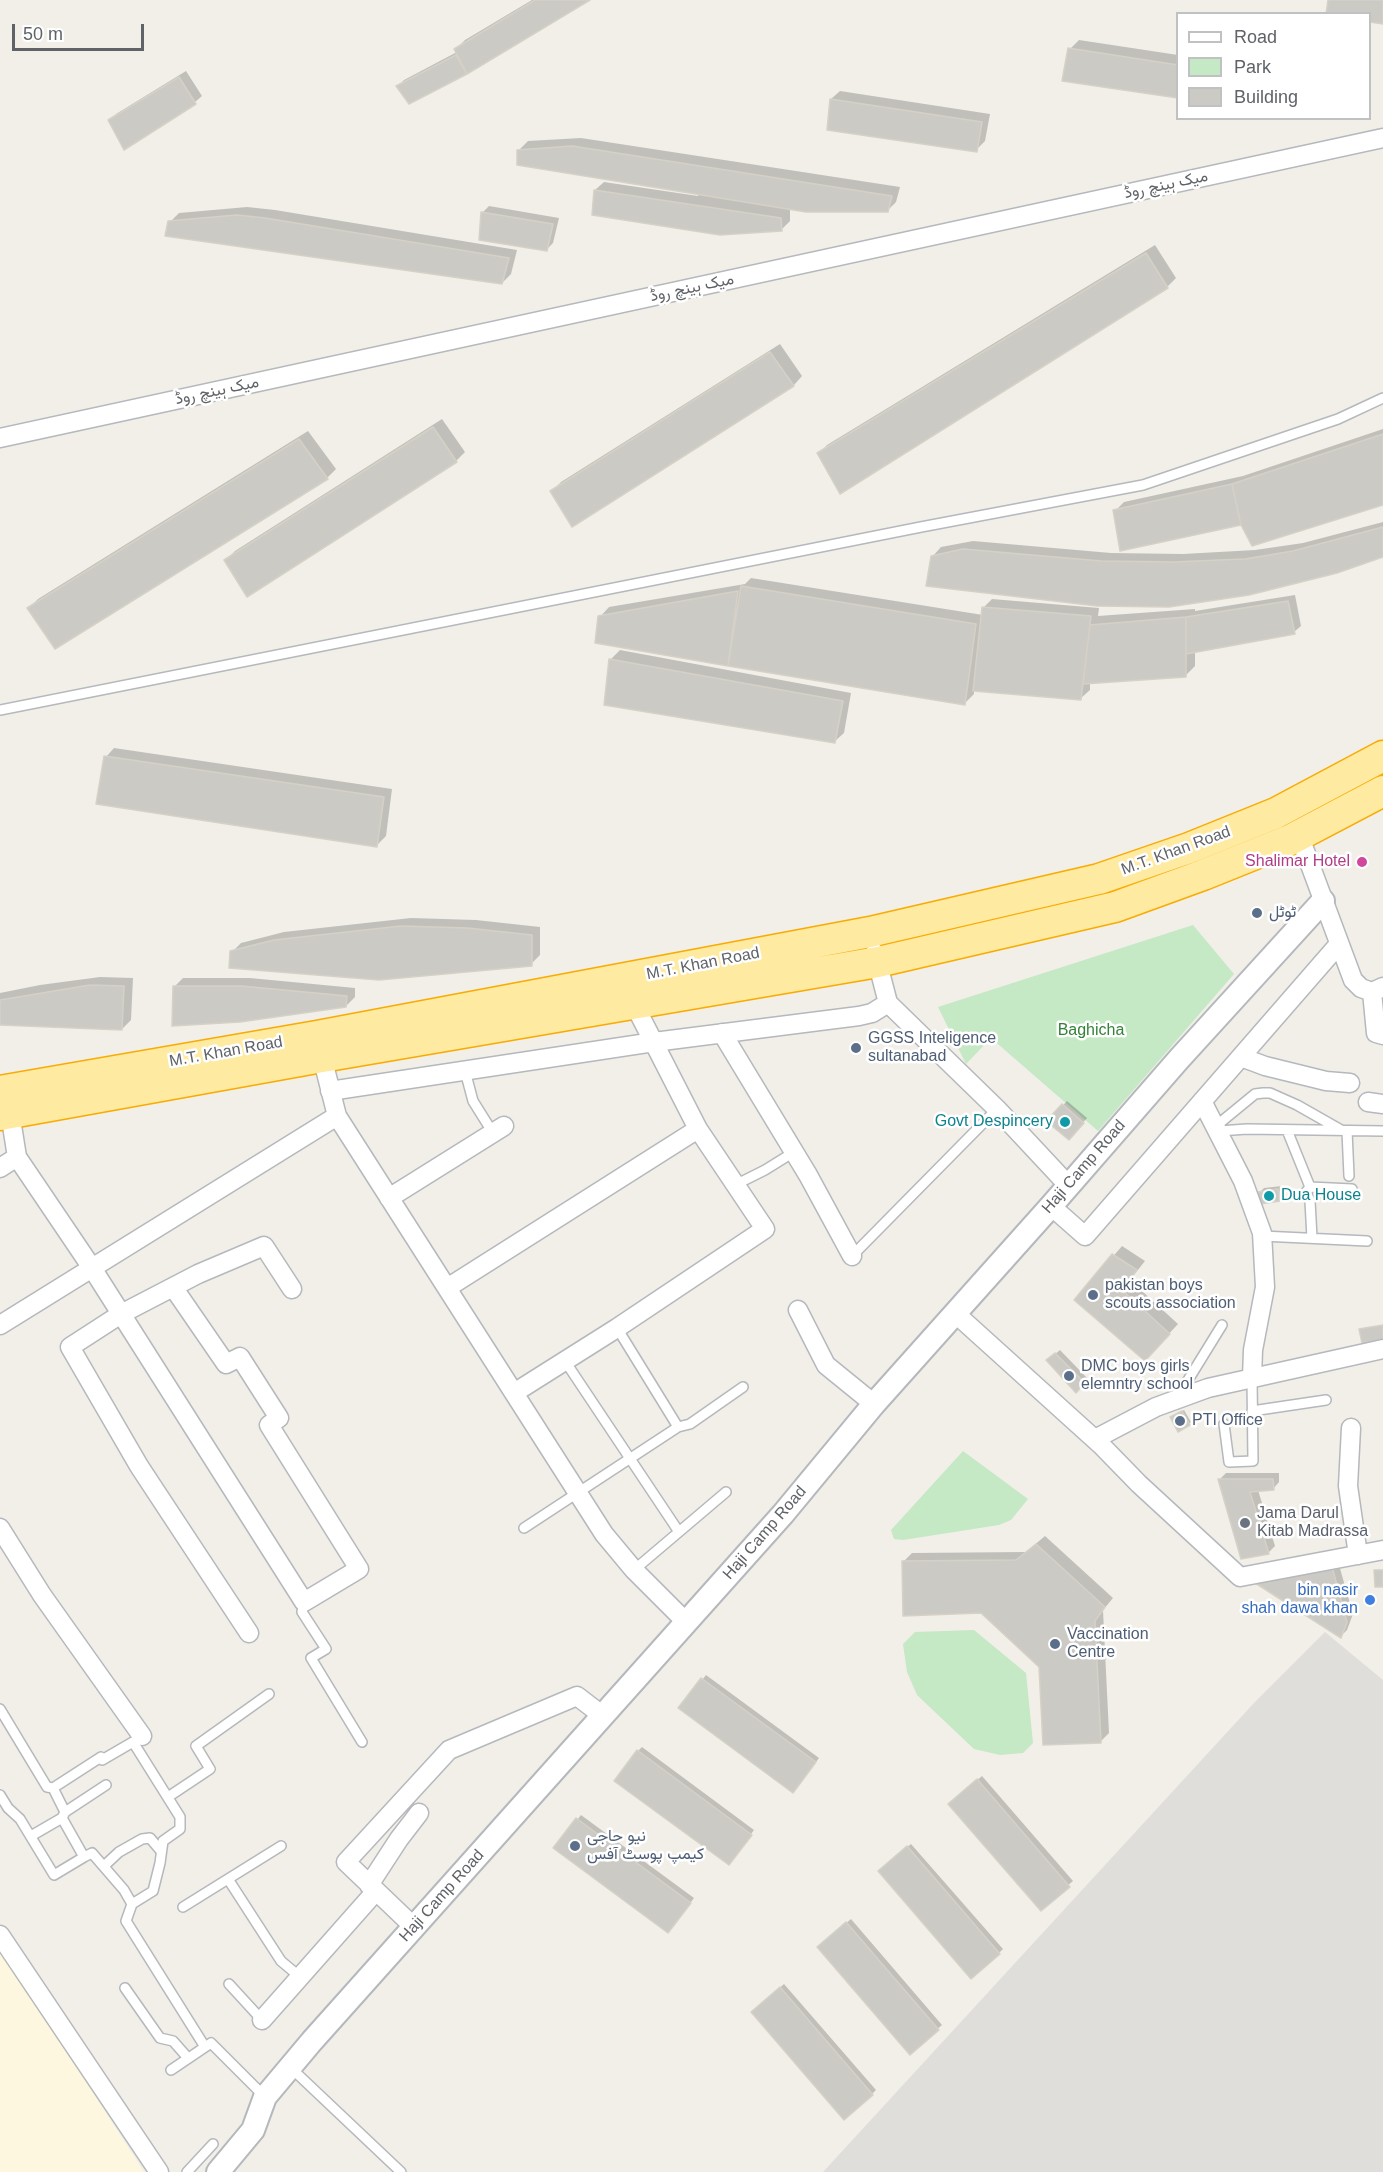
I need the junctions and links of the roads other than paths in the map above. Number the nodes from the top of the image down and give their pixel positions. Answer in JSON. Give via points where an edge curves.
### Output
{"nodes":[{"id":1,"x":1383,"y":138,"type":"edge"},
{"id":2,"x":1383,"y":398,"type":"edge"},
{"id":3,"x":0,"y":438,"type":"edge"},
{"id":4,"x":0,"y":710,"type":"edge"},
{"id":5,"x":1383,"y":756,"type":"edge"},
{"id":6,"x":1383,"y":791,"type":"edge"},
{"id":7,"x":1299,"y":835,"type":"junction"},
{"id":8,"x":1323,"y":901,"type":"junction"},
{"id":9,"x":870,"y":932,"type":"junction"},
{"id":10,"x":1339,"y":944,"type":"junction"},
{"id":11,"x":878,"y":962,"type":"junction"},
{"id":12,"x":1377,"y":989,"type":"edge"},
{"id":13,"x":888,"y":1003,"type":"junction"},
{"id":14,"x":634,"y":1004,"type":"junction"},
{"id":15,"x":722,"y":1033,"type":"junction"},
{"id":16,"x":1383,"y":1035,"type":"edge"},
{"id":17,"x":654,"y":1042,"type":"junction"},
{"id":18,"x":321,"y":1057,"type":"junction"},
{"id":19,"x":1241,"y":1057,"type":"junction"},
{"id":20,"x":465,"y":1071,"type":"junction"},
{"id":21,"x":1350,"y":1083,"type":"dead end"},
{"id":22,"x":330,"y":1091,"type":"junction"},
{"id":23,"x":1202,"y":1101,"type":"junction"},
{"id":24,"x":3,"y":1106,"type":"edge"},
{"id":25,"x":997,"y":1109,"type":"junction"},
{"id":26,"x":337,"y":1116,"type":"junction"},
{"id":27,"x":698,"y":1129,"type":"junction"},
{"id":28,"x":1218,"y":1129,"type":"junction"},
{"id":29,"x":498,"y":1130,"type":"joint"},
{"id":30,"x":1287,"y":1130,"type":"junction"},
{"id":31,"x":1345,"y":1131,"type":"junction"},
{"id":32,"x":1383,"y":1131,"type":"edge"},
{"id":33,"x":794,"y":1152,"type":"junction"},
{"id":34,"x":17,"y":1157,"type":"junction"},
{"id":35,"x":0,"y":1168,"type":"edge"},
{"id":36,"x":1349,"y":1176,"type":"dead end"},
{"id":37,"x":735,"y":1185,"type":"junction"},
{"id":38,"x":1068,"y":1185,"type":"junction"},
{"id":39,"x":1310,"y":1187,"type":"junction"},
{"id":40,"x":1352,"y":1189,"type":"dead end"},
{"id":41,"x":389,"y":1198,"type":"junction"},
{"id":42,"x":1051,"y":1206,"type":"junction"},
{"id":43,"x":1262,"y":1236,"type":"junction"},
{"id":44,"x":1312,"y":1238,"type":"junction"},
{"id":45,"x":1367,"y":1241,"type":"dead end"},
{"id":46,"x":852,"y":1256,"type":"joint"},
{"id":47,"x":92,"y":1268,"type":"junction"},
{"id":48,"x":173,"y":1287,"type":"junction"},
{"id":49,"x":447,"y":1288,"type":"junction"},
{"id":50,"x":292,"y":1290,"type":"dead end"},
{"id":51,"x":798,"y":1310,"type":"dead end"},
{"id":52,"x":121,"y":1314,"type":"junction"},
{"id":53,"x":956,"y":1314,"type":"junction"},
{"id":54,"x":0,"y":1325,"type":"edge"},
{"id":55,"x":1222,"y":1325,"type":"dead end"},
{"id":56,"x":617,"y":1328,"type":"junction"},
{"id":57,"x":1383,"y":1349,"type":"edge"},
{"id":58,"x":565,"y":1360,"type":"junction"},
{"id":59,"x":1252,"y":1378,"type":"junction"},
{"id":60,"x":742,"y":1387,"type":"dead end"},
{"id":61,"x":514,"y":1393,"type":"junction"},
{"id":62,"x":1176,"y":1400,"type":"junction"},
{"id":63,"x":1326,"y":1400,"type":"dead end"},
{"id":64,"x":874,"y":1404,"type":"junction"},
{"id":65,"x":1252,"y":1411,"type":"junction"},
{"id":66,"x":1224,"y":1424,"type":"dead end"},
{"id":67,"x":678,"y":1427,"type":"junction"},
{"id":68,"x":1351,"y":1428,"type":"dead end"},
{"id":69,"x":1095,"y":1439,"type":"junction"},
{"id":70,"x":630,"y":1457,"type":"junction"},
{"id":71,"x":577,"y":1491,"type":"junction"},
{"id":72,"x":726,"y":1492,"type":"dead end"},
{"id":73,"x":0,"y":1528,"type":"edge"},
{"id":74,"x":524,"y":1528,"type":"dead end"},
{"id":75,"x":679,"y":1532,"type":"junction"},
{"id":76,"x":1383,"y":1550,"type":"edge"},
{"id":77,"x":1358,"y":1555,"type":"junction"},
{"id":78,"x":634,"y":1570,"type":"junction"},
{"id":79,"x":304,"y":1602,"type":"junction"},
{"id":80,"x":686,"y":1622,"type":"junction"},
{"id":81,"x":249,"y":1633,"type":"dead end"},
{"id":82,"x":269,"y":1694,"type":"dead end"},
{"id":83,"x":0,"y":1709,"type":"edge"},
{"id":84,"x":603,"y":1716,"type":"junction"},
{"id":85,"x":142,"y":1736,"type":"dead end"},
{"id":86,"x":362,"y":1742,"type":"dead end"},
{"id":87,"x":106,"y":1785,"type":"dead end"},
{"id":88,"x":53,"y":1788,"type":"junction"},
{"id":89,"x":0,"y":1795,"type":"edge"},
{"id":90,"x":168,"y":1797,"type":"junction"},
{"id":91,"x":419,"y":1813,"type":"dead end"},
{"id":92,"x":64,"y":1815,"type":"junction"},
{"id":93,"x":31,"y":1836,"type":"junction"},
{"id":94,"x":281,"y":1846,"type":"dead end"},
{"id":95,"x":161,"y":1851,"type":"junction"},
{"id":96,"x":84,"y":1857,"type":"junction"},
{"id":97,"x":104,"y":1866,"type":"junction"},
{"id":98,"x":228,"y":1879,"type":"junction"},
{"id":99,"x":373,"y":1888,"type":"junction"},
{"id":100,"x":132,"y":1904,"type":"junction"},
{"id":101,"x":183,"y":1906,"type":"dead end"},
{"id":102,"x":414,"y":1927,"type":"junction"},
{"id":103,"x":0,"y":1935,"type":"edge"},
{"id":104,"x":300,"y":1977,"type":"junction"},
{"id":105,"x":228,"y":1984,"type":"dead end"},
{"id":106,"x":125,"y":1988,"type":"dead end"},
{"id":107,"x":262,"y":2020,"type":"joint"},
{"id":108,"x":205,"y":2047,"type":"junction"},
{"id":109,"x":188,"y":2058,"type":"junction"},
{"id":110,"x":290,"y":2067,"type":"junction"},
{"id":111,"x":171,"y":2070,"type":"dead end"},
{"id":112,"x":265,"y":2097,"type":"junction"},
{"id":113,"x":213,"y":2144,"type":"dead end"},
{"id":114,"x":159,"y":2172,"type":"edge"},
{"id":115,"x":187,"y":2172,"type":"edge"},
{"id":116,"x":218,"y":2172,"type":"edge"},
{"id":117,"x":401,"y":2172,"type":"edge"}],
"edges":[{"from":1,"to":3,"type":"street","name":"میک ہینچ روڈ"},
{"from":2,"to":4,"type":"lane","via":[[1338,419],[1143,484]]},
{"from":5,"to":9,"type":"highway","name":"M.T. Khan Road","via":[[1275,813],[1099,879]]},
{"from":6,"to":7,"type":"highway","name":"M.T. Khan Road"},
{"from":7,"to":8,"type":"street"},
{"from":7,"to":11,"type":"highway","name":"M.T. Khan Road","via":[[1115,907]]},
{"from":8,"to":10,"type":"street"},
{"from":8,"to":38,"type":"street","name":"Haji Camp Road"},
{"from":9,"to":11,"type":"street"},
{"from":9,"to":24,"type":"highway","name":"M.T. Khan Road","via":[[317,1036]]},
{"from":10,"to":12,"type":"street","via":[[1353,980],[1361,988]]},
{"from":10,"to":19,"type":"street"},
{"from":11,"to":13,"type":"street"},
{"from":11,"to":14,"type":"highway","name":"M.T. Khan Road"},
{"from":12,"to":16,"type":"street","via":[[1376,1033]]},
{"from":13,"to":15,"type":"street","via":[[859,1016]]},
{"from":13,"to":25,"type":"street"},
{"from":14,"to":17,"type":"street"},
{"from":14,"to":18,"type":"highway","name":"M.T. Khan Road"},
{"from":15,"to":17,"type":"street"},
{"from":15,"to":33,"type":"street"},
{"from":17,"to":20,"type":"street"},
{"from":17,"to":27,"type":"street"},
{"from":18,"to":22,"type":"street"},
{"from":18,"to":24,"type":"highway","name":"M.T. Khan Road"},
{"from":19,"to":21,"type":"street","via":[[1317,1079]]},
{"from":19,"to":23,"type":"street"},
{"from":20,"to":22,"type":"street"},
{"from":20,"to":29,"type":"lane","via":[[473,1101]]},
{"from":22,"to":26,"type":"street"},
{"from":23,"to":28,"type":"street"},
{"from":23,"to":42,"type":"street","via":[[1085,1236]]},
{"from":24,"to":34,"type":"street"},
{"from":25,"to":38,"type":"street"},
{"from":25,"to":46,"type":"lane"},
{"from":26,"to":41,"type":"street"},
{"from":26,"to":47,"type":"street"},
{"from":27,"to":37,"type":"street"},
{"from":27,"to":49,"type":"street"},
{"from":28,"to":30,"type":"lane"},
{"from":28,"to":31,"type":"lane","via":[[1255,1094],[1270,1093]]},
{"from":28,"to":43,"type":"street","via":[[1243,1181]]},
{"from":29,"to":41,"type":"street"},
{"from":30,"to":31,"type":"lane"},
{"from":30,"to":39,"type":"lane"},
{"from":31,"to":32,"type":"lane"},
{"from":31,"to":36,"type":"lane"},
{"from":33,"to":37,"type":"lane"},
{"from":33,"to":46,"type":"street"},
{"from":34,"to":35,"type":"street"},
{"from":34,"to":47,"type":"street"},
{"from":37,"to":56,"type":"street","via":[[765,1229]]},
{"from":38,"to":42,"type":"street","name":"Haji Camp Road"},
{"from":39,"to":40,"type":"lane"},
{"from":39,"to":44,"type":"lane","via":[[1306,1192]]},
{"from":41,"to":49,"type":"street"},
{"from":42,"to":53,"type":"street","name":"Haji Camp Road"},
{"from":43,"to":44,"type":"lane"},
{"from":43,"to":59,"type":"street","via":[[1265,1287]]},
{"from":44,"to":45,"type":"lane"},
{"from":47,"to":52,"type":"street"},
{"from":47,"to":54,"type":"street"},
{"from":48,"to":50,"type":"street","via":[[264,1246]]},
{"from":48,"to":52,"type":"street"},
{"from":48,"to":79,"type":"street","via":[[226,1364],[240,1357],[279,1418],[268,1425],[359,1569]]},
{"from":49,"to":61,"type":"street"},
{"from":51,"to":64,"type":"street","via":[[826,1365]]},
{"from":52,"to":79,"type":"street"},
{"from":52,"to":81,"type":"street","via":[[70,1347],[139,1466]]},
{"from":53,"to":64,"type":"street","name":"Haji Camp Road"},
{"from":53,"to":69,"type":"street"},
{"from":55,"to":62,"type":"lane"},
{"from":56,"to":58,"type":"street"},
{"from":56,"to":67,"type":"lane"},
{"from":57,"to":59,"type":"street"},
{"from":58,"to":61,"type":"street"},
{"from":58,"to":70,"type":"lane"},
{"from":59,"to":62,"type":"street"},
{"from":59,"to":65,"type":"lane"},
{"from":60,"to":67,"type":"lane","via":[[690,1424]]},
{"from":61,"to":71,"type":"street"},
{"from":62,"to":69,"type":"street"},
{"from":63,"to":65,"type":"lane"},
{"from":64,"to":80,"type":"street","name":"Haji Camp Road"},
{"from":65,"to":66,"type":"lane","via":[[1253,1461],[1229,1462]]},
{"from":67,"to":70,"type":"lane"},
{"from":68,"to":77,"type":"street","via":[[1348,1486]]},
{"from":69,"to":77,"type":"street","via":[[1240,1577]]},
{"from":70,"to":71,"type":"lane"},
{"from":70,"to":75,"type":"lane"},
{"from":71,"to":74,"type":"lane"},
{"from":71,"to":78,"type":"street","via":[[604,1534]]},
{"from":72,"to":75,"type":"lane"},
{"from":73,"to":85,"type":"street","via":[[42,1595]]},
{"from":75,"to":78,"type":"lane"},
{"from":76,"to":77,"type":"street"},
{"from":78,"to":80,"type":"street"},
{"from":79,"to":86,"type":"lane","via":[[302,1612],[326,1649],[311,1658]]},
{"from":80,"to":84,"type":"street","name":"Haji Camp Road"},
{"from":82,"to":90,"type":"lane","via":[[196,1746],[210,1769]]},
{"from":83,"to":88,"type":"lane","via":[[47,1787]]},
{"from":84,"to":99,"type":"street","via":[[577,1696],[449,1750],[345,1862]]},
{"from":84,"to":102,"type":"street","name":"Haji Camp Road"},
{"from":87,"to":92,"type":"lane"},
{"from":88,"to":90,"type":"lane","via":[[133,1742]]},
{"from":88,"to":92,"type":"lane"},
{"from":89,"to":93,"type":"lane"},
{"from":90,"to":95,"type":"lane","via":[[180,1817],[180,1829],[163,1841]]},
{"from":91,"to":99,"type":"street","via":[[399,1839]]},
{"from":92,"to":93,"type":"lane"},
{"from":92,"to":96,"type":"lane"},
{"from":93,"to":96,"type":"lane","via":[[54,1875]]},
{"from":94,"to":98,"type":"lane"},
{"from":95,"to":97,"type":"lane","via":[[150,1838],[142,1839]]},
{"from":95,"to":100,"type":"lane","via":[[153,1891]]},
{"from":96,"to":97,"type":"lane","via":[[92,1853]]},
{"from":97,"to":100,"type":"lane"},
{"from":98,"to":101,"type":"lane"},
{"from":98,"to":104,"type":"lane","via":[[281,1961]]},
{"from":99,"to":102,"type":"street"},
{"from":99,"to":104,"type":"street"},
{"from":100,"to":108,"type":"lane","via":[[126,1921]]},
{"from":102,"to":110,"type":"street","name":"Haji Camp Road"},
{"from":103,"to":114,"type":"street"},
{"from":104,"to":107,"type":"street"},
{"from":105,"to":107,"type":"lane"},
{"from":106,"to":109,"type":"lane","via":[[160,2038],[173,2041]]},
{"from":108,"to":109,"type":"lane"},
{"from":108,"to":112,"type":"lane","via":[[211,2043]]},
{"from":109,"to":111,"type":"lane"},
{"from":110,"to":112,"type":"street","name":"Haji Camp Road"},
{"from":110,"to":117,"type":"lane"},
{"from":112,"to":116,"type":"street","name":"Haji Camp Road","via":[[253,2130]]},
{"from":113,"to":115,"type":"lane"}]}
